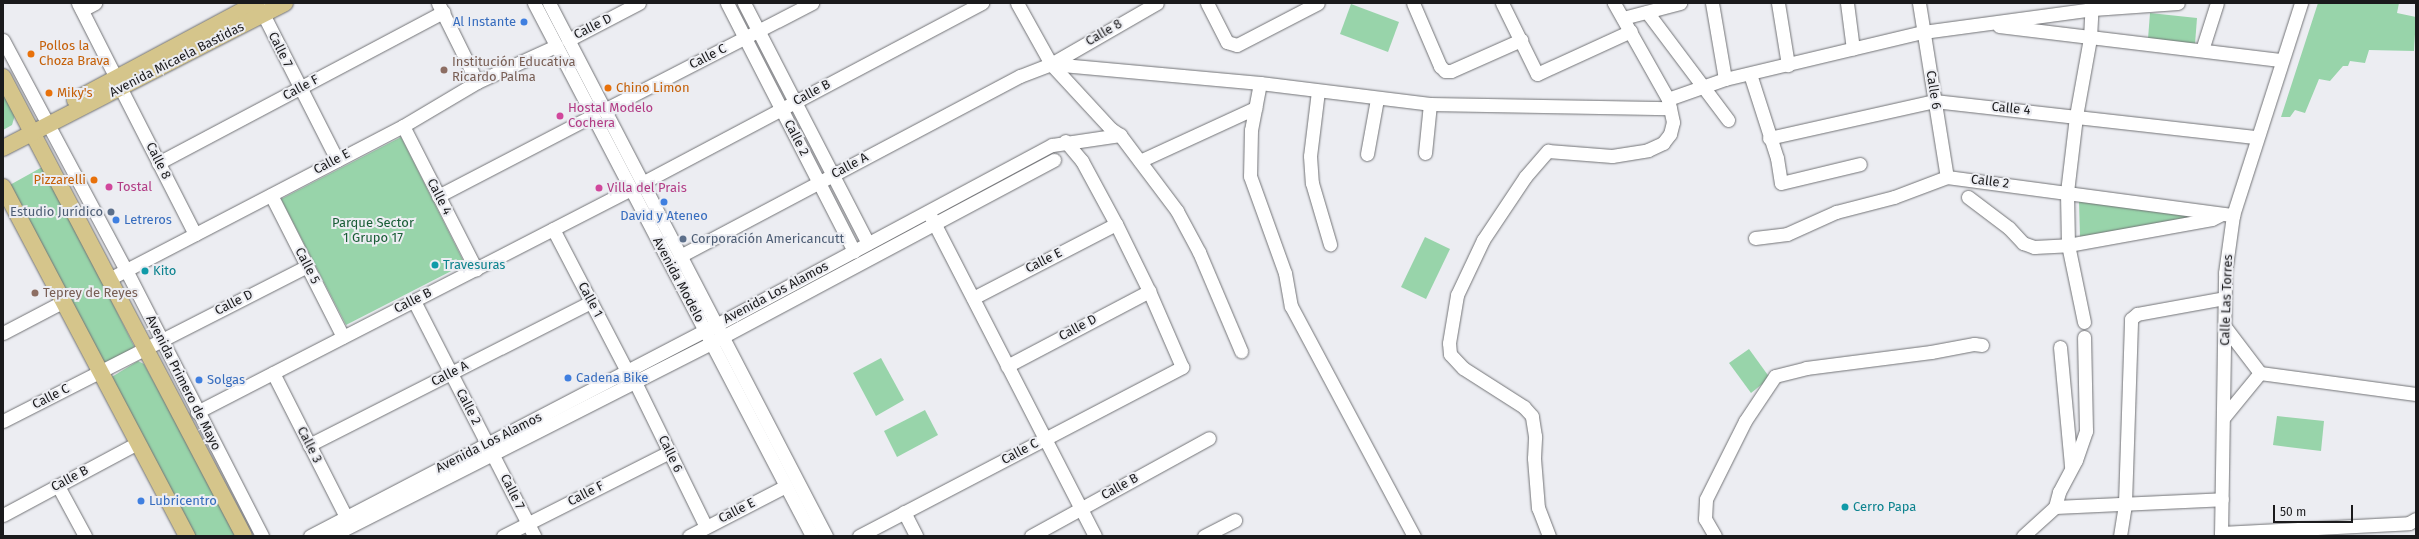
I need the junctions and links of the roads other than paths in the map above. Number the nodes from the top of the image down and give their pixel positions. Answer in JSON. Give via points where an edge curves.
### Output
{"nodes":[{"id":1,"x":95,"y":3,"type":"edge"},
{"id":2,"x":286,"y":3,"type":"edge"},
{"id":3,"x":534,"y":3,"type":"edge"},
{"id":4,"x":548,"y":3,"type":"edge"},
{"id":5,"x":727,"y":3,"type":"edge"},
{"id":6,"x":744,"y":3,"type":"edge"},
{"id":7,"x":812,"y":3,"type":"edge"},
{"id":8,"x":982,"y":3,"type":"edge"},
{"id":9,"x":1017,"y":3,"type":"edge"},
{"id":10,"x":1158,"y":3,"type":"edge"},
{"id":11,"x":1207,"y":3,"type":"edge"},
{"id":12,"x":1318,"y":3,"type":"edge"},
{"id":13,"x":1413,"y":3,"type":"edge"},
{"id":14,"x":1502,"y":3,"type":"edge"},
{"id":15,"x":1614,"y":3,"type":"edge"},
{"id":16,"x":1680,"y":3,"type":"edge"},
{"id":17,"x":1712,"y":3,"type":"edge"},
{"id":18,"x":1778,"y":3,"type":"edge"},
{"id":19,"x":1847,"y":3,"type":"edge"},
{"id":20,"x":1919,"y":3,"type":"edge"},
{"id":21,"x":2178,"y":3,"type":"edge"},
{"id":22,"x":2217,"y":3,"type":"edge"},
{"id":23,"x":2301,"y":3,"type":"edge"},
{"id":24,"x":635,"y":4,"type":"edge"},
{"id":25,"x":80,"y":6,"type":"edge"},
{"id":26,"x":2092,"y":6,"type":"edge"},
{"id":27,"x":259,"y":7,"type":"edge"},
{"id":28,"x":440,"y":8,"type":"edge"},
{"id":29,"x":1647,"y":12,"type":"junction"},
{"id":30,"x":1623,"y":18,"type":"junction"},
{"id":31,"x":1982,"y":24,"type":"junction"},
{"id":32,"x":758,"y":31,"type":"junction"},
{"id":33,"x":1631,"y":31,"type":"junction"},
{"id":34,"x":1923,"y":32,"type":"junction"},
{"id":35,"x":744,"y":38,"type":"junction"},
{"id":36,"x":2090,"y":38,"type":"junction"},
{"id":37,"x":3,"y":40,"type":"edge"},
{"id":38,"x":568,"y":40,"type":"junction"},
{"id":39,"x":1521,"y":40,"type":"junction"},
{"id":40,"x":556,"y":46,"type":"junction"},
{"id":41,"x":1853,"y":49,"type":"junction"},
{"id":42,"x":2202,"y":50,"type":"junction"},
{"id":43,"x":2282,"y":60,"type":"junction"},
{"id":44,"x":1051,"y":64,"type":"junction"},
{"id":45,"x":1788,"y":65,"type":"junction"},
{"id":46,"x":1750,"y":74,"type":"junction"},
{"id":47,"x":1020,"y":76,"type":"joint"},
{"id":48,"x":3,"y":77,"type":"edge"},
{"id":49,"x":1725,"y":79,"type":"junction"},
{"id":50,"x":477,"y":82,"type":"junction"},
{"id":51,"x":118,"y":83,"type":"junction"},
{"id":52,"x":1260,"y":83,"type":"junction"},
{"id":53,"x":1701,"y":87,"type":"junction"},
{"id":54,"x":300,"y":89,"type":"junction"},
{"id":55,"x":1318,"y":90,"type":"junction"},
{"id":56,"x":1377,"y":98,"type":"junction"},
{"id":57,"x":795,"y":101,"type":"junction"},
{"id":58,"x":1934,"y":101,"type":"junction"},
{"id":59,"x":1669,"y":103,"type":"junction"},
{"id":60,"x":1430,"y":104,"type":"junction"},
{"id":61,"x":1255,"y":108,"type":"junction"},
{"id":62,"x":604,"y":110,"type":"junction"},
{"id":63,"x":781,"y":110,"type":"junction"},
{"id":64,"x":592,"y":116,"type":"junction"},
{"id":65,"x":2076,"y":116,"type":"junction"},
{"id":66,"x":1728,"y":120,"type":"dead end"},
{"id":67,"x":45,"y":121,"type":"junction"},
{"id":68,"x":403,"y":126,"type":"junction"},
{"id":69,"x":30,"y":129,"type":"junction"},
{"id":70,"x":1120,"y":135,"type":"junction"},
{"id":71,"x":3,"y":137,"type":"edge"},
{"id":72,"x":2257,"y":137,"type":"junction"},
{"id":73,"x":1769,"y":138,"type":"junction"},
{"id":74,"x":1065,"y":142,"type":"junction"},
{"id":75,"x":3,"y":148,"type":"edge"},
{"id":76,"x":1425,"y":153,"type":"dead end"},
{"id":77,"x":1367,"y":154,"type":"dead end"},
{"id":78,"x":337,"y":160,"type":"junction"},
{"id":79,"x":1054,"y":160,"type":"dead end"},
{"id":80,"x":1140,"y":161,"type":"junction"},
{"id":81,"x":158,"y":162,"type":"junction"},
{"id":82,"x":1860,"y":164,"type":"dead end"},
{"id":83,"x":833,"y":175,"type":"junction"},
{"id":84,"x":1947,"y":177,"type":"junction"},
{"id":85,"x":819,"y":182,"type":"junction"},
{"id":86,"x":642,"y":183,"type":"junction"},
{"id":87,"x":3,"y":187,"type":"edge"},
{"id":88,"x":630,"y":190,"type":"junction"},
{"id":89,"x":2067,"y":192,"type":"junction"},
{"id":90,"x":271,"y":195,"type":"junction"},
{"id":91,"x":438,"y":196,"type":"junction"},
{"id":92,"x":1968,"y":197,"type":"dead end"},
{"id":93,"x":2226,"y":215,"type":"junction"},
{"id":94,"x":931,"y":217,"type":"junction"},
{"id":95,"x":1116,"y":224,"type":"junction"},
{"id":96,"x":553,"y":229,"type":"junction"},
{"id":97,"x":195,"y":234,"type":"junction"},
{"id":98,"x":1755,"y":238,"type":"dead end"},
{"id":99,"x":868,"y":243,"type":"junction"},
{"id":100,"x":1330,"y":244,"type":"dead end"},
{"id":101,"x":2068,"y":245,"type":"junction"},
{"id":102,"x":854,"y":251,"type":"junction"},
{"id":103,"x":680,"y":256,"type":"junction"},
{"id":104,"x":307,"y":266,"type":"junction"},
{"id":105,"x":476,"y":269,"type":"junction"},
{"id":106,"x":126,"y":270,"type":"junction"},
{"id":107,"x":109,"y":279,"type":"junction"},
{"id":108,"x":1149,"y":291,"type":"junction"},
{"id":109,"x":973,"y":298,"type":"junction"},
{"id":110,"x":2225,"y":298,"type":"junction"},
{"id":111,"x":64,"y":301,"type":"junction"},
{"id":112,"x":414,"y":301,"type":"junction"},
{"id":113,"x":591,"y":302,"type":"junction"},
{"id":114,"x":2084,"y":322,"type":"dead end"},
{"id":115,"x":716,"y":325,"type":"junction"},
{"id":116,"x":2225,"y":327,"type":"junction"},
{"id":117,"x":704,"y":331,"type":"junction"},
{"id":118,"x":3,"y":333,"type":"edge"},
{"id":119,"x":343,"y":337,"type":"junction"},
{"id":120,"x":2084,"y":337,"type":"dead end"},
{"id":121,"x":717,"y":340,"type":"junction"},
{"id":122,"x":162,"y":341,"type":"junction"},
{"id":123,"x":1982,"y":345,"type":"dead end"},
{"id":124,"x":2060,"y":347,"type":"dead end"},
{"id":125,"x":146,"y":349,"type":"junction"},
{"id":126,"x":1241,"y":351,"type":"dead end"},
{"id":127,"x":1008,"y":366,"type":"junction"},
{"id":128,"x":627,"y":371,"type":"junction"},
{"id":129,"x":100,"y":372,"type":"junction"},
{"id":130,"x":451,"y":373,"type":"junction"},
{"id":131,"x":2260,"y":373,"type":"junction"},
{"id":132,"x":273,"y":374,"type":"junction"},
{"id":133,"x":634,"y":382,"type":"junction"},
{"id":134,"x":2416,"y":394,"type":"edge"},
{"id":135,"x":197,"y":412,"type":"junction"},
{"id":136,"x":2224,"y":418,"type":"junction"},
{"id":137,"x":3,"y":422,"type":"edge"},
{"id":138,"x":1209,"y":438,"type":"dead end"},
{"id":139,"x":1045,"y":439,"type":"junction"},
{"id":140,"x":137,"y":443,"type":"junction"},
{"id":141,"x":309,"y":445,"type":"junction"},
{"id":142,"x":490,"y":449,"type":"junction"},
{"id":143,"x":669,"y":452,"type":"junction"},
{"id":144,"x":2071,"y":466,"type":"junction"},
{"id":145,"x":58,"y":486,"type":"junction"},
{"id":146,"x":786,"y":486,"type":"junction"},
{"id":147,"x":2222,"y":499,"type":"junction"},
{"id":148,"x":2125,"y":503,"type":"junction"},
{"id":149,"x":2055,"y":507,"type":"junction"},
{"id":150,"x":1081,"y":509,"type":"junction"},
{"id":151,"x":904,"y":512,"type":"junction"},
{"id":152,"x":3,"y":515,"type":"edge"},
{"id":153,"x":1235,"y":520,"type":"dead end"},
{"id":154,"x":2416,"y":520,"type":"edge"},
{"id":155,"x":528,"y":523,"type":"junction"},
{"id":156,"x":352,"y":526,"type":"edge"},
{"id":157,"x":706,"y":527,"type":"junction"},
{"id":158,"x":2221,"y":535,"type":"edge"},
{"id":159,"x":85,"y":536,"type":"edge"},
{"id":160,"x":187,"y":536,"type":"edge"},
{"id":161,"x":244,"y":536,"type":"edge"},
{"id":162,"x":262,"y":536,"type":"edge"},
{"id":163,"x":310,"y":536,"type":"edge"},
{"id":164,"x":331,"y":536,"type":"edge"},
{"id":165,"x":503,"y":536,"type":"edge"},
{"id":166,"x":534,"y":536,"type":"edge"},
{"id":167,"x":689,"y":536,"type":"edge"},
{"id":168,"x":812,"y":536,"type":"edge"},
{"id":169,"x":826,"y":536,"type":"edge"},
{"id":170,"x":858,"y":536,"type":"edge"},
{"id":171,"x":916,"y":536,"type":"edge"},
{"id":172,"x":1031,"y":536,"type":"edge"},
{"id":173,"x":1095,"y":536,"type":"edge"},
{"id":174,"x":1204,"y":536,"type":"edge"},
{"id":175,"x":1414,"y":536,"type":"edge"},
{"id":176,"x":1548,"y":536,"type":"edge"},
{"id":177,"x":1715,"y":536,"type":"edge"},
{"id":178,"x":2022,"y":536,"type":"edge"},
{"id":179,"x":2120,"y":536,"type":"edge"}],
"edges":[{"from":1,"to":25,"type":"street"},
{"from":2,"to":27,"type":"main road","name":"Avenida Micaela Bastidas"},
{"from":3,"to":40,"type":"street","name":"Avenida Modelo"},
{"from":4,"to":38,"type":"street","name":"Avenida Modelo"},
{"from":5,"to":35,"type":"street","name":"Calle 2"},
{"from":6,"to":32,"type":"street","name":"Calle 2"},
{"from":7,"to":32,"type":"street","name":"Calle C"},
{"from":8,"to":57,"type":"street","name":"Calle B"},
{"from":9,"to":44,"type":"street"},
{"from":10,"to":44,"type":"street","name":"Calle 8"},
{"from":11,"to":12,"type":"street","via":[[1227,42],[1237,45]]},
{"from":13,"to":39,"type":"street","via":[[1440,66],[1445,71],[1451,71]]},
{"from":14,"to":39,"type":"street"},
{"from":15,"to":30,"type":"street"},
{"from":16,"to":29,"type":"street"},
{"from":17,"to":49,"type":"street"},
{"from":18,"to":45,"type":"street"},
{"from":19,"to":41,"type":"street"},
{"from":20,"to":34,"type":"street","name":"Calle 6"},
{"from":21,"to":26,"type":"street"},
{"from":22,"to":42,"type":"street"},
{"from":23,"to":43,"type":"street","name":"Calle Las Torres"},
{"from":24,"to":38,"type":"street","name":"Calle D"},
{"from":25,"to":51,"type":"street"},
{"from":26,"to":31,"type":"street"},
{"from":26,"to":36,"type":"street"},
{"from":27,"to":51,"type":"main road","name":"Avenida Micaela Bastidas"},
{"from":27,"to":54,"type":"street","name":"Calle 7"},
{"from":28,"to":50,"type":"street"},
{"from":28,"to":54,"type":"street","name":"Calle F"},
{"from":29,"to":30,"type":"street"},
{"from":29,"to":53,"type":"street"},
{"from":30,"to":33,"type":"street"},
{"from":31,"to":34,"type":"street"},
{"from":31,"to":36,"type":"street"},
{"from":32,"to":35,"type":"street","name":"Calle C"},
{"from":32,"to":57,"type":"street","name":"Calle 2"},
{"from":33,"to":39,"type":"street","via":[[1537,74]]},
{"from":33,"to":59,"type":"street"},
{"from":34,"to":41,"type":"street"},
{"from":34,"to":58,"type":"street","name":"Calle 6"},
{"from":35,"to":62,"type":"street","name":"Calle C"},
{"from":35,"to":63,"type":"street","name":"Calle 2"},
{"from":36,"to":42,"type":"street"},
{"from":36,"to":65,"type":"street"},
{"from":37,"to":67,"type":"street","name":"Avenida Primero de Mayo"},
{"from":38,"to":62,"type":"street","name":"Avenida Modelo"},
{"from":40,"to":50,"type":"street","name":"Calle E"},
{"from":40,"to":64,"type":"street","name":"Avenida Modelo"},
{"from":41,"to":45,"type":"street"},
{"from":42,"to":43,"type":"street"},
{"from":43,"to":72,"type":"street","name":"Calle Las Torres"},
{"from":44,"to":47,"type":"street","name":"Calle 8"},
{"from":44,"to":52,"type":"street"},
{"from":44,"to":70,"type":"street","via":[[1111,129]]},
{"from":45,"to":46,"type":"street"},
{"from":46,"to":49,"type":"street"},
{"from":46,"to":73,"type":"street"},
{"from":47,"to":83,"type":"street","name":"Calle A"},
{"from":48,"to":69,"type":"main road","name":"Avenida Primero de Mayo"},
{"from":49,"to":53,"type":"street"},
{"from":50,"to":68,"type":"street","name":"Calle E"},
{"from":51,"to":67,"type":"main road","name":"Avenida Micaela Bastidas"},
{"from":51,"to":81,"type":"street","name":"Calle 8"},
{"from":52,"to":55,"type":"street"},
{"from":52,"to":61,"type":"street"},
{"from":53,"to":59,"type":"street"},
{"from":53,"to":66,"type":"street"},
{"from":54,"to":78,"type":"street","name":"Calle 7"},
{"from":54,"to":81,"type":"street","name":"Calle F"},
{"from":55,"to":56,"type":"street"},
{"from":55,"to":100,"type":"street","via":[[1310,156],[1312,183]]},
{"from":56,"to":60,"type":"street"},
{"from":56,"to":77,"type":"street"},
{"from":57,"to":63,"type":"street","name":"Calle B"},
{"from":57,"to":83,"type":"street","name":"Calle 2"},
{"from":58,"to":65,"type":"street","name":"Calle 4"},
{"from":58,"to":73,"type":"street","name":"Calle 4"},
{"from":58,"to":84,"type":"street","name":"Calle 6"},
{"from":59,"to":60,"type":"street"},
{"from":59,"to":176,"type":"street","via":[[1673,122],[1670,134],[1664,143],[1648,150],[1612,156],[1548,151],[1525,178],[1483,240],[1457,295],[1448,344],[1450,354],[1463,368],[1518,403],[1532,416],[1538,508]]},
{"from":60,"to":76,"type":"street"},
{"from":61,"to":80,"type":"street"},
{"from":61,"to":175,"type":"street","via":[[1251,130],[1250,176],[1285,273],[1291,306]]},
{"from":62,"to":86,"type":"street","name":"Avenida Modelo"},
{"from":63,"to":85,"type":"street","name":"Calle 2"},
{"from":63,"to":86,"type":"street","name":"Calle B"},
{"from":64,"to":88,"type":"street","name":"Avenida Modelo"},
{"from":64,"to":91,"type":"street"},
{"from":65,"to":72,"type":"street","name":"Calle 4"},
{"from":65,"to":89,"type":"street"},
{"from":67,"to":69,"type":"main road","name":"Avenida Micaela Bastidas"},
{"from":67,"to":106,"type":"street","name":"Avenida Primero de Mayo"},
{"from":68,"to":78,"type":"street","name":"Calle E"},
{"from":68,"to":91,"type":"street","name":"Calle 4"},
{"from":69,"to":71,"type":"main road","name":"Avenida Micaela Bastidas"},
{"from":69,"to":75,"type":"main road","name":"Avenida Micaela Bastidas"},
{"from":69,"to":107,"type":"main road","name":"Avenida Primero de Mayo"},
{"from":70,"to":74,"type":"street","name":"Avenida Los Alamos"},
{"from":70,"to":80,"type":"street"},
{"from":72,"to":93,"type":"street","name":"Calle Las Torres"},
{"from":73,"to":82,"type":"street","via":[[1777,158],[1781,183]]},
{"from":74,"to":94,"type":"street","name":"Avenida Los Alamos","via":[[1052,145]]},
{"from":74,"to":95,"type":"street","via":[[1082,161]]},
{"from":78,"to":90,"type":"street","name":"Calle E"},
{"from":79,"to":94,"type":"street","name":"Avenida Los Alamos"},
{"from":80,"to":126,"type":"street","via":[[1177,211],[1199,252]]},
{"from":81,"to":97,"type":"street","name":"Calle 8"},
{"from":83,"to":85,"type":"street","name":"Calle A"},
{"from":83,"to":99,"type":"street","name":"Calle 2"},
{"from":84,"to":89,"type":"street","name":"Calle 2"},
{"from":84,"to":98,"type":"street","name":"Calle 2","via":[[1894,197],[1836,212],[1787,234]]},
{"from":85,"to":102,"type":"street","name":"Calle 2"},
{"from":85,"to":103,"type":"street","name":"Calle A"},
{"from":86,"to":103,"type":"street","name":"Avenida Modelo"},
{"from":87,"to":111,"type":"main road"},
{"from":88,"to":96,"type":"street","name":"Calle B"},
{"from":88,"to":117,"type":"street","name":"Avenida Modelo"},
{"from":89,"to":93,"type":"street","name":"Calle 2"},
{"from":89,"to":101,"type":"street"},
{"from":90,"to":97,"type":"street","name":"Calle E"},
{"from":90,"to":104,"type":"street","name":"Calle 5"},
{"from":91,"to":105,"type":"street","name":"Calle 4"},
{"from":92,"to":101,"type":"street","via":[[2028,246]]},
{"from":93,"to":101,"type":"street"},
{"from":93,"to":110,"type":"street","name":"Calle Las Torres"},
{"from":94,"to":99,"type":"street","name":"Avenida Los Alamos"},
{"from":94,"to":109,"type":"street"},
{"from":94,"to":121,"type":"street","name":"Avenida Los Alamos"},
{"from":95,"to":108,"type":"street"},
{"from":95,"to":109,"type":"street","name":"Calle E"},
{"from":96,"to":105,"type":"street","name":"Calle B"},
{"from":96,"to":113,"type":"street","name":"Calle 1"},
{"from":97,"to":106,"type":"street","name":"Calle E"},
{"from":99,"to":102,"type":"street","name":"Avenida Los Alamos"},
{"from":101,"to":114,"type":"street"},
{"from":102,"to":115,"type":"street","name":"Avenida Los Alamos"},
{"from":103,"to":115,"type":"street","name":"Avenida Modelo"},
{"from":104,"to":119,"type":"street","name":"Calle 5"},
{"from":104,"to":122,"type":"street","name":"Calle D"},
{"from":105,"to":112,"type":"street","name":"Calle B"},
{"from":106,"to":107,"type":"street","name":"Calle E"},
{"from":106,"to":122,"type":"street","name":"Avenida Primero de Mayo"},
{"from":107,"to":125,"type":"main road","name":"Avenida Primero de Mayo"},
{"from":108,"to":127,"type":"street","name":"Calle D"},
{"from":108,"to":139,"type":"street","name":"Calle C","via":[[1182,367]]},
{"from":109,"to":127,"type":"street"},
{"from":110,"to":116,"type":"street","name":"Calle Las Torres"},
{"from":110,"to":148,"type":"street","via":[[2137,314],[2131,319]]},
{"from":111,"to":118,"type":"street"},
{"from":111,"to":129,"type":"main road"},
{"from":112,"to":119,"type":"street","name":"Calle B"},
{"from":112,"to":130,"type":"street","name":"Calle 2"},
{"from":113,"to":128,"type":"street","name":"Calle 1"},
{"from":113,"to":130,"type":"street","name":"Calle A"},
{"from":115,"to":117,"type":"street","name":"Avenida Los Alamos"},
{"from":115,"to":121,"type":"street","name":"Avenida Modelo"},
{"from":116,"to":131,"type":"street"},
{"from":116,"to":136,"type":"street","name":"Calle Las Torres"},
{"from":117,"to":121,"type":"street","name":"Avenida Modelo"},
{"from":117,"to":128,"type":"street","name":"Avenida Los Alamos"},
{"from":119,"to":132,"type":"street","name":"Calle B"},
{"from":120,"to":144,"type":"street","via":[[2086,431],[2076,460]]},
{"from":121,"to":133,"type":"street","name":"Avenida Los Alamos"},
{"from":121,"to":146,"type":"street","name":"Avenida Modelo"},
{"from":121,"to":169,"type":"street","name":"Avenida Modelo"},
{"from":122,"to":125,"type":"street","name":"Calle D"},
{"from":122,"to":135,"type":"street","name":"Avenida Primero de Mayo"},
{"from":123,"to":177,"type":"street","via":[[1974,344],[1806,368],[1775,376],[1746,421],[1706,499],[1706,518]]},
{"from":124,"to":144,"type":"street"},
{"from":125,"to":129,"type":"street","name":"Calle C"},
{"from":125,"to":161,"type":"main road","name":"Avenida Primero de Mayo"},
{"from":127,"to":139,"type":"street"},
{"from":128,"to":142,"type":"street","name":"Avenida Los Alamos"},
{"from":129,"to":137,"type":"street","name":"Calle C"},
{"from":129,"to":140,"type":"main road"},
{"from":130,"to":141,"type":"street","name":"Calle A"},
{"from":130,"to":142,"type":"street","name":"Calle 2"},
{"from":131,"to":134,"type":"street"},
{"from":131,"to":136,"type":"street"},
{"from":132,"to":135,"type":"street","name":"Calle B"},
{"from":132,"to":141,"type":"street","name":"Calle 3"},
{"from":133,"to":142,"type":"street","name":"Avenida Los Alamos"},
{"from":133,"to":143,"type":"street","name":"Calle 6"},
{"from":135,"to":162,"type":"street","name":"Avenida Primero de Mayo"},
{"from":136,"to":147,"type":"street","name":"Calle Las Torres"},
{"from":138,"to":150,"type":"street","name":"Calle B"},
{"from":139,"to":150,"type":"street"},
{"from":139,"to":151,"type":"street","name":"Calle C"},
{"from":140,"to":145,"type":"street","name":"Calle B"},
{"from":140,"to":160,"type":"main road"},
{"from":141,"to":156,"type":"street","name":"Calle 3"},
{"from":142,"to":155,"type":"street","name":"Calle 7"},
{"from":142,"to":156,"type":"street","name":"Avenida Los Alamos"},
{"from":143,"to":155,"type":"street","name":"Calle F"},
{"from":143,"to":157,"type":"street","name":"Calle 6"},
{"from":144,"to":149,"type":"street"},
{"from":145,"to":152,"type":"street","name":"Calle B"},
{"from":145,"to":159,"type":"street"},
{"from":146,"to":157,"type":"street","name":"Calle E"},
{"from":146,"to":168,"type":"street","name":"Avenida Modelo"},
{"from":147,"to":148,"type":"street"},
{"from":147,"to":158,"type":"street","name":"Calle Las Torres"},
{"from":148,"to":149,"type":"street"},
{"from":148,"to":179,"type":"street"},
{"from":149,"to":178,"type":"street"},
{"from":150,"to":172,"type":"street","name":"Calle B"},
{"from":150,"to":173,"type":"street"},
{"from":151,"to":170,"type":"street","name":"Calle C"},
{"from":151,"to":171,"type":"street"},
{"from":153,"to":174,"type":"street"},
{"from":154,"to":158,"type":"street","via":[[2410,523]]},
{"from":155,"to":165,"type":"street","name":"Calle F"},
{"from":155,"to":166,"type":"street","name":"Calle 7"},
{"from":156,"to":163,"type":"street","name":"Avenida Los Alamos"},
{"from":156,"to":164,"type":"street","name":"Avenida Los Alamos"},
{"from":157,"to":167,"type":"street","name":"Calle E"}]}
